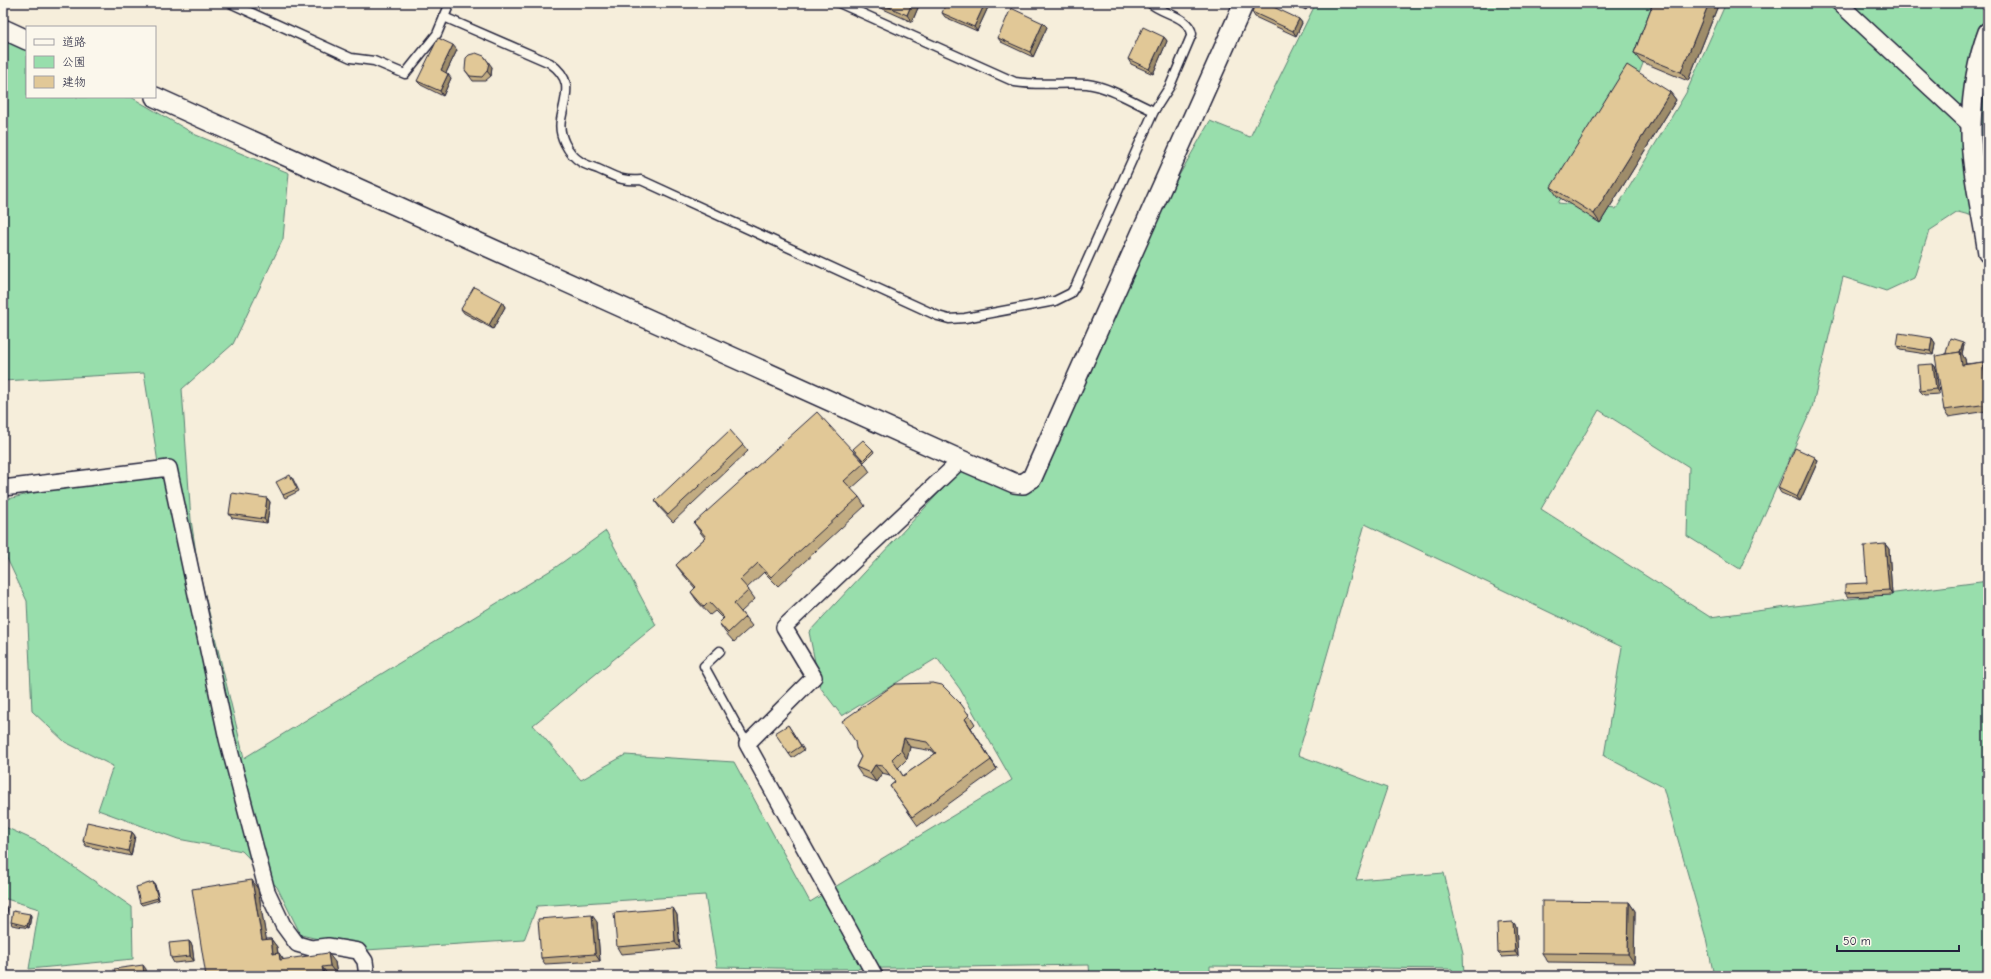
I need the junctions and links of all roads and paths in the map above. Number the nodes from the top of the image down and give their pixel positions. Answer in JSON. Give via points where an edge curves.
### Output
{"nodes":[{"id":1,"x":230,"y":3,"type":"edge"},
{"id":2,"x":450,"y":3,"type":"edge"},
{"id":3,"x":839,"y":3,"type":"edge"},
{"id":4,"x":1150,"y":3,"type":"edge"},
{"id":5,"x":1244,"y":3,"type":"edge"},
{"id":6,"x":1839,"y":3,"type":"edge"},
{"id":7,"x":444,"y":17,"type":"junction"},
{"id":8,"x":3,"y":29,"type":"edge"},
{"id":9,"x":1988,"y":32,"type":"edge"},
{"id":10,"x":26,"y":40,"type":"edge"},
{"id":11,"x":156,"y":97,"type":"edge"},
{"id":12,"x":1154,"y":111,"type":"junction"},
{"id":13,"x":1971,"y":126,"type":"junction"},
{"id":14,"x":1988,"y":253,"type":"edge"},
{"id":15,"x":961,"y":460,"type":"junction"},
{"id":16,"x":3,"y":488,"type":"edge"},
{"id":17,"x":720,"y":651,"type":"dead end"},
{"id":18,"x":747,"y":744,"type":"junction"},
{"id":19,"x":367,"y":976,"type":"edge"},
{"id":20,"x":875,"y":976,"type":"edge"}],
"edges":[{"from":1,"to":7,"type":"lane","via":[[351,58],[374,61],[405,74],[437,34]]},
{"from":2,"to":7,"type":"lane"},
{"from":3,"to":12,"type":"lane","via":[[1015,82],[1088,84]]},
{"from":4,"to":12,"type":"lane","via":[[1186,22],[1192,34],[1170,86]]},
{"from":5,"to":15,"type":"street","via":[[1032,478],[1024,484],[1014,483]]},
{"from":6,"to":13,"type":"street"},
{"from":7,"to":12,"type":"lane","via":[[557,68],[566,83],[567,91],[560,121],[561,130],[568,149],[581,163],[627,182],[641,180],[949,319],[1056,302],[1071,293]]},
{"from":8,"to":10,"type":"street"},
{"from":9,"to":13,"type":"street","via":[[1977,70]]},
{"from":11,"to":15,"type":"street"},
{"from":13,"to":14,"type":"street"},
{"from":15,"to":18,"type":"street","via":[[784,627],[814,677]]},
{"from":16,"to":19,"type":"street","via":[[169,468],[227,739],[267,891],[283,925],[297,944],[311,948],[328,946],[358,951],[365,961]]},
{"from":17,"to":18,"type":"lane","via":[[704,666]]},
{"from":18,"to":20,"type":"street"}]}
